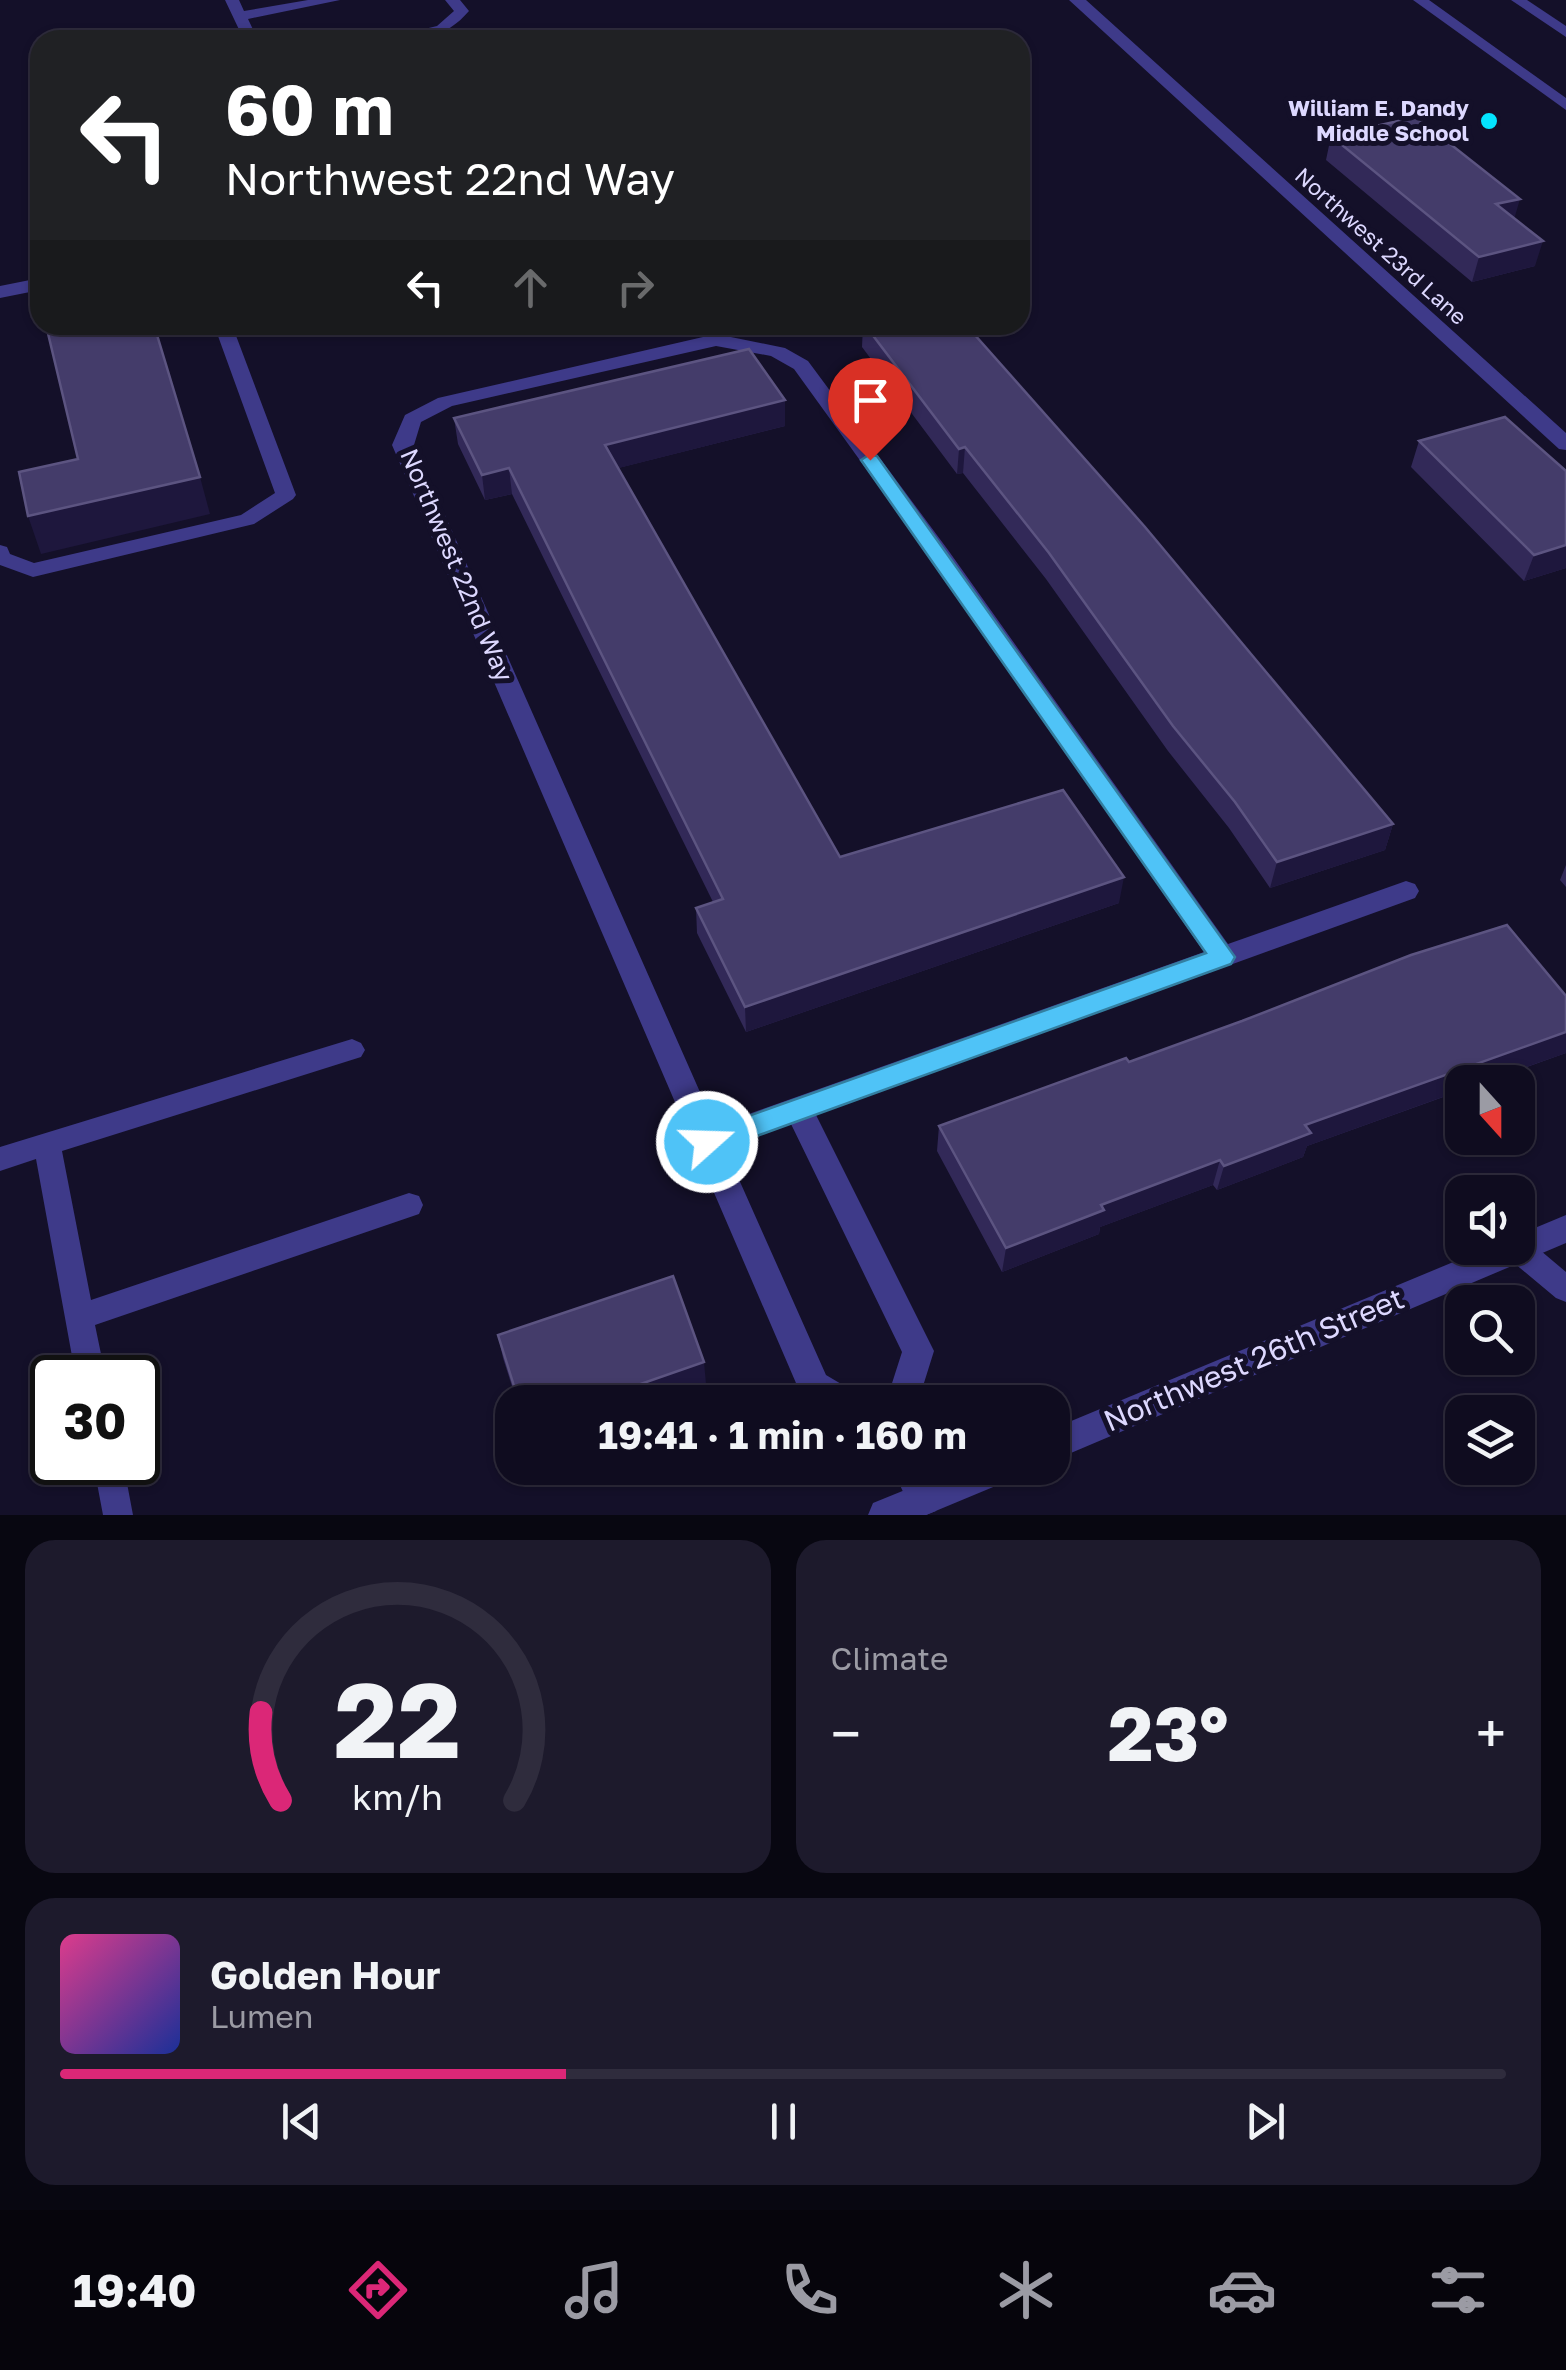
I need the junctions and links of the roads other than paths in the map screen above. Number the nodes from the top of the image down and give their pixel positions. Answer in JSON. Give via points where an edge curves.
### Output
{"nodes":[{"id":1,"x":232,"y":0,"type":"edge"},
{"id":2,"x":334,"y":0,"type":"edge"},
{"id":3,"x":452,"y":0,"type":"edge"},
{"id":4,"x":1076,"y":0,"type":"edge"},
{"id":5,"x":1420,"y":0,"type":"edge"},
{"id":6,"x":1518,"y":0,"type":"edge"},
{"id":7,"x":240,"y":16,"type":"junction"},
{"id":8,"x":246,"y":30,"type":"edge"},
{"id":9,"x":442,"y":30,"type":"edge"},
{"id":10,"x":1566,"y":32,"type":"edge"},
{"id":11,"x":1566,"y":105,"type":"edge"},
{"id":12,"x":30,"y":286,"type":"edge"},
{"id":13,"x":0,"y":292,"type":"edge"},
{"id":14,"x":227,"y":335,"type":"edge"},
{"id":15,"x":1566,"y":444,"type":"edge"},
{"id":16,"x":0,"y":552,"type":"edge"},
{"id":17,"x":1406,"y":891,"type":"dead end"},
{"id":18,"x":1222,"y":957,"type":"junction"},
{"id":19,"x":352,"y":1050,"type":"dead end"},
{"id":20,"x":799,"y":1110,"type":"junction"},
{"id":21,"x":707,"y":1142,"type":"junction"},
{"id":22,"x":47,"y":1144,"type":"junction"},
{"id":23,"x":0,"y":1159,"type":"edge"},
{"id":24,"x":408,"y":1205,"type":"dead end"},
{"id":25,"x":1566,"y":1229,"type":"edge"},
{"id":26,"x":1535,"y":1243,"type":"edge"},
{"id":27,"x":1535,"y":1264,"type":"edge"},
{"id":28,"x":1482,"y":1265,"type":"edge"},
{"id":29,"x":1566,"y":1289,"type":"edge"},
{"id":30,"x":80,"y":1316,"type":"junction"},
{"id":31,"x":87,"y":1355,"type":"edge"},
{"id":32,"x":814,"y":1385,"type":"edge"},
{"id":33,"x":907,"y":1385,"type":"edge"},
{"id":34,"x":1070,"y":1437,"type":"edge"},
{"id":35,"x":112,"y":1485,"type":"edge"},
{"id":36,"x":967,"y":1485,"type":"edge"},
{"id":37,"x":927,"y":1507,"type":"edge"},
{"id":38,"x":118,"y":1515,"type":"edge"},
{"id":39,"x":885,"y":1515,"type":"edge"}],
"edges":[{"from":1,"to":7,"type":"lane"},
{"from":2,"to":7,"type":"lane"},
{"from":3,"to":9,"type":"lane","via":[[462,11]]},
{"from":4,"to":15,"type":"street","name":"Northwest 23rd Lane"},
{"from":5,"to":11,"type":"lane"},
{"from":6,"to":10,"type":"lane"},
{"from":7,"to":8,"type":"lane"},
{"from":12,"to":13,"type":"street"},
{"from":14,"to":16,"type":"lane","via":[[286,495],[247,520],[32,570]]},
{"from":17,"to":18,"type":"street"},
{"from":18,"to":20,"type":"street"},
{"from":18,"to":21,"type":"street","name":"Northwest 22nd Way","via":[[801,366],[778,352],[716,340],[445,402],[412,419],[403,445]]},
{"from":19,"to":22,"type":"lane"},
{"from":20,"to":21,"type":"street"},
{"from":20,"to":33,"type":"street","via":[[918,1351]]},
{"from":21,"to":32,"type":"street","name":"Northwest 22nd Way"},
{"from":22,"to":23,"type":"lane"},
{"from":22,"to":30,"type":"lane"},
{"from":24,"to":30,"type":"lane"},
{"from":25,"to":26,"type":"street","name":"Northwest 26th Street"},
{"from":27,"to":29,"type":"lane"},
{"from":28,"to":34,"type":"street","name":"Northwest 26th Street"},
{"from":30,"to":31,"type":"lane"},
{"from":35,"to":38,"type":"lane"},
{"from":36,"to":37,"type":"street"},
{"from":37,"to":39,"type":"street"}]}
